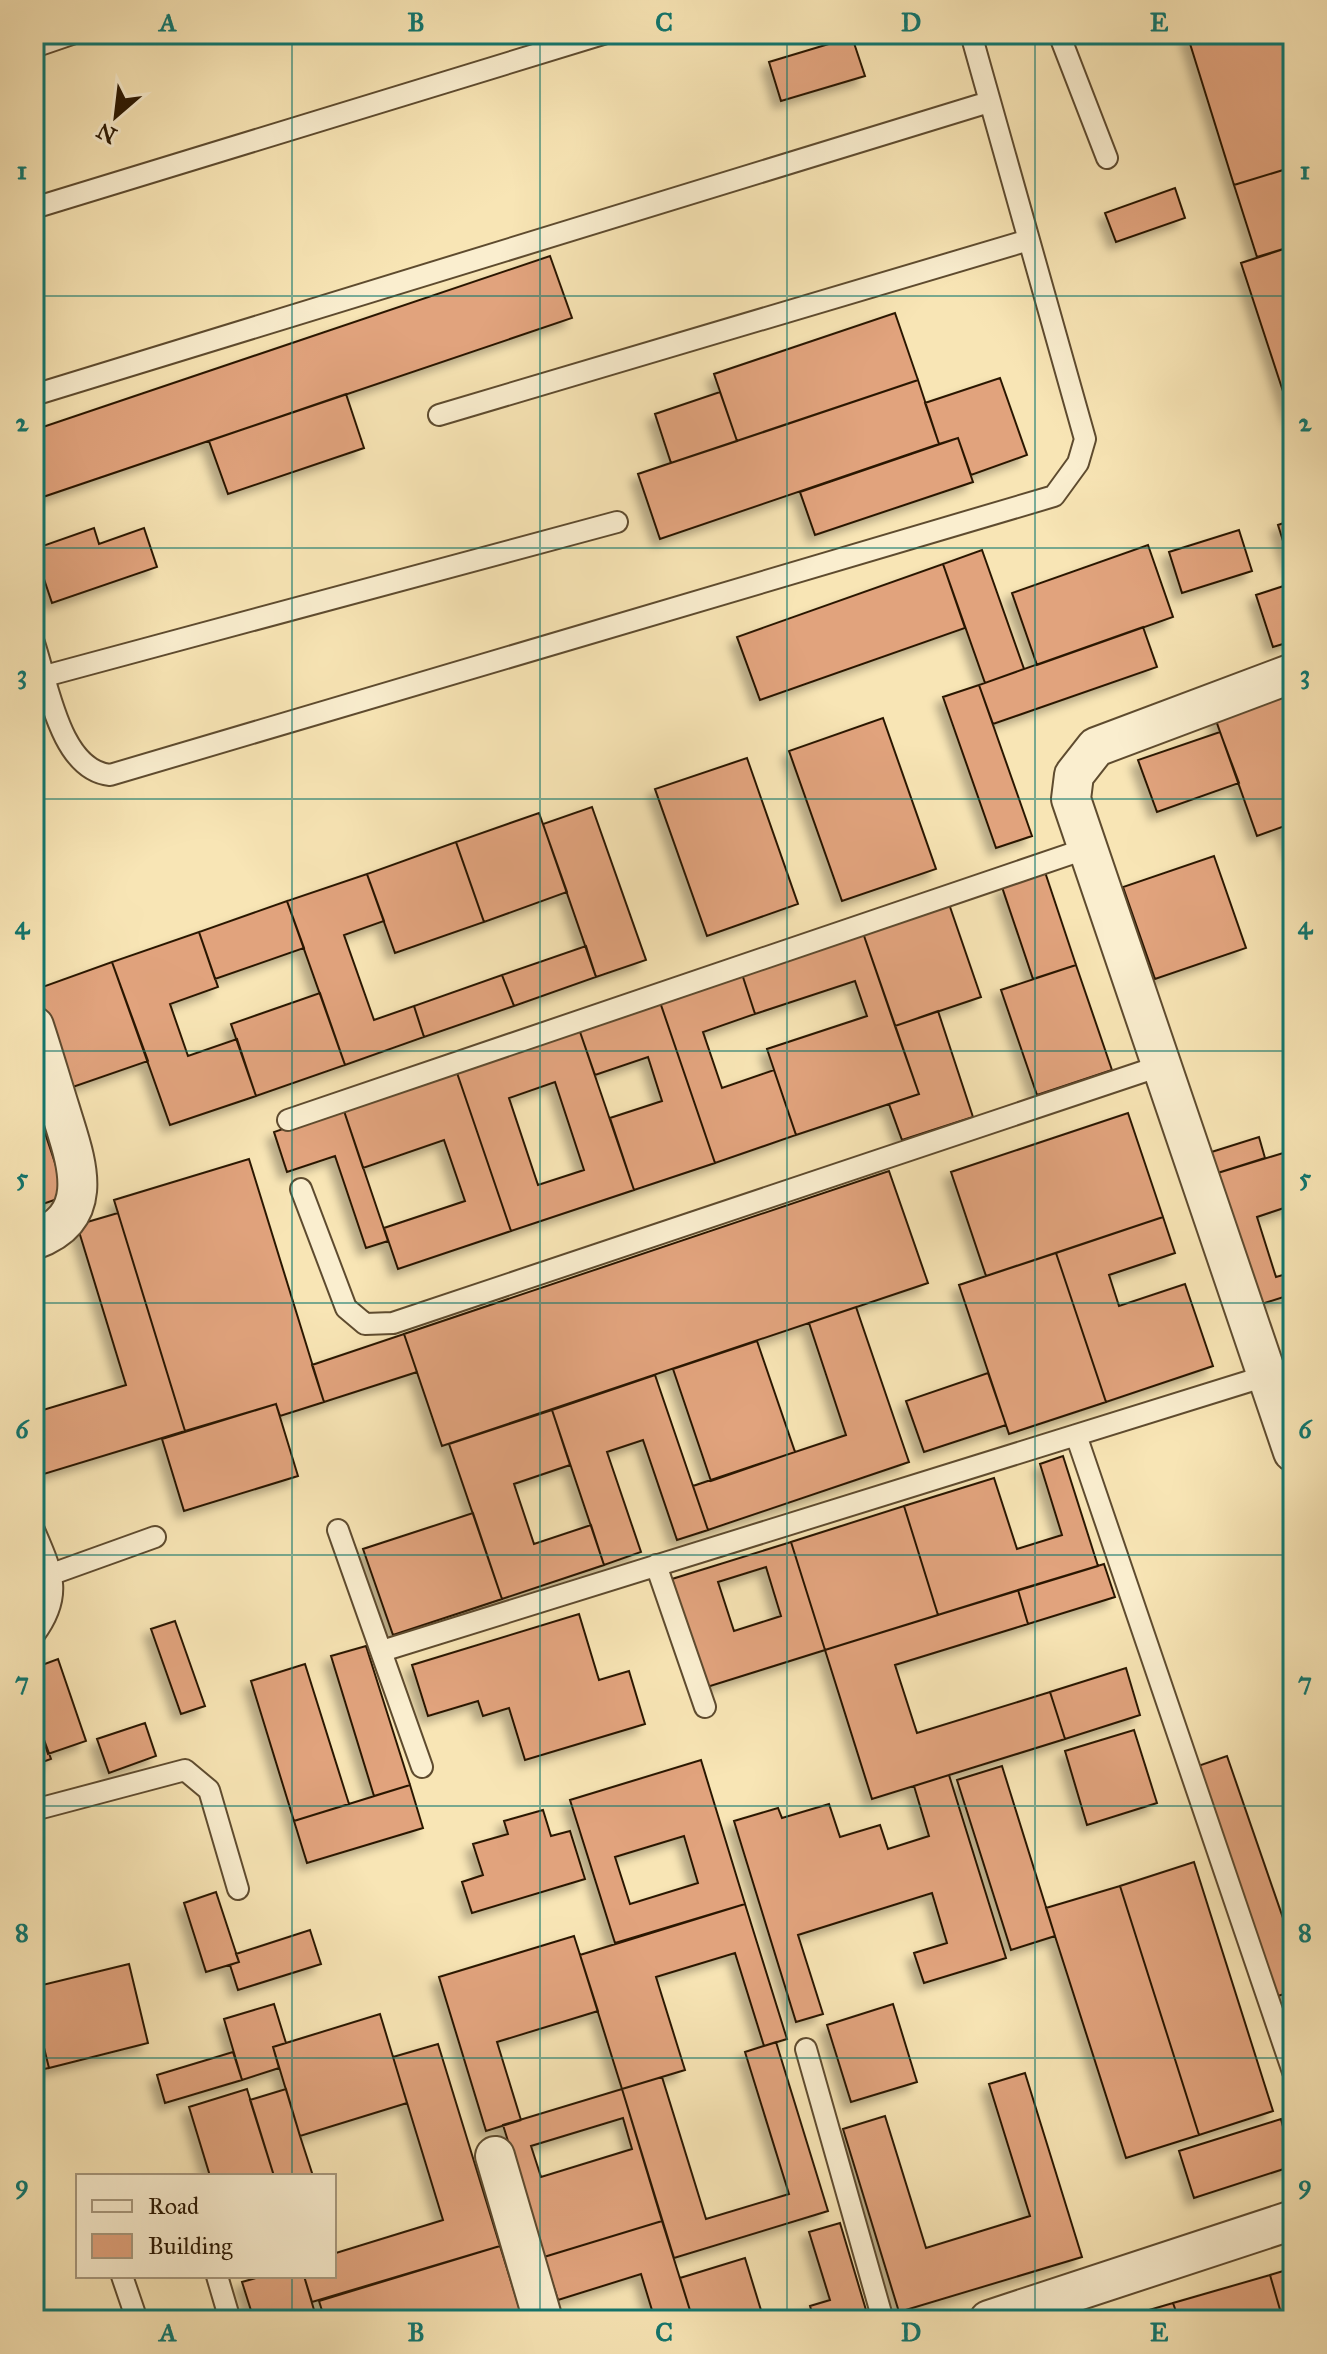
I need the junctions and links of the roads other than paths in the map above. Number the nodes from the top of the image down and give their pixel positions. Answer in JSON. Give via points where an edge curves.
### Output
{"nodes":[{"id":1,"x":603,"y":34,"type":"edge"},
{"id":2,"x":971,"y":34,"type":"edge"},
{"id":3,"x":1059,"y":34,"type":"edge"},
{"id":4,"x":66,"y":35,"type":"edge"},
{"id":5,"x":34,"y":47,"type":"edge"},
{"id":6,"x":989,"y":102,"type":"junction"},
{"id":7,"x":1107,"y":158,"type":"dead end"},
{"id":8,"x":34,"y":208,"type":"edge"},
{"id":9,"x":1029,"y":240,"type":"junction"},
{"id":10,"x":34,"y":395,"type":"edge"},
{"id":11,"x":439,"y":415,"type":"dead end"},
{"id":12,"x":617,"y":522,"type":"dead end"},
{"id":13,"x":34,"y":643,"type":"edge"},
{"id":14,"x":1293,"y":673,"type":"edge"},
{"id":15,"x":45,"y":676,"type":"junction"},
{"id":16,"x":1088,"y":848,"type":"junction"},
{"id":17,"x":34,"y":1026,"type":"edge"},
{"id":18,"x":1163,"y":1065,"type":"junction"},
{"id":19,"x":288,"y":1120,"type":"dead end"},
{"id":20,"x":301,"y":1189,"type":"dead end"},
{"id":21,"x":34,"y":1240,"type":"edge"},
{"id":22,"x":1269,"y":1375,"type":"junction"},
{"id":23,"x":1076,"y":1435,"type":"junction"},
{"id":24,"x":1293,"y":1452,"type":"edge"},
{"id":25,"x":34,"y":1530,"type":"edge"},
{"id":26,"x":338,"y":1530,"type":"dead end"},
{"id":27,"x":155,"y":1537,"type":"dead end"},
{"id":28,"x":656,"y":1565,"type":"junction"},
{"id":29,"x":52,"y":1574,"type":"junction"},
{"id":30,"x":34,"y":1635,"type":"edge"},
{"id":31,"x":382,"y":1651,"type":"junction"},
{"id":32,"x":705,"y":1707,"type":"dead end"},
{"id":33,"x":422,"y":1767,"type":"dead end"},
{"id":34,"x":34,"y":1810,"type":"edge"},
{"id":35,"x":238,"y":1889,"type":"dead end"},
{"id":36,"x":806,"y":2049,"type":"dead end"},
{"id":37,"x":1293,"y":2072,"type":"edge"},
{"id":38,"x":495,"y":2156,"type":"dead end"},
{"id":39,"x":1293,"y":2220,"type":"edge"},
{"id":40,"x":123,"y":2278,"type":"edge"},
{"id":41,"x":218,"y":2278,"type":"edge"},
{"id":42,"x":137,"y":2320,"type":"edge"},
{"id":43,"x":230,"y":2320,"type":"edge"},
{"id":44,"x":543,"y":2320,"type":"edge"},
{"id":45,"x":883,"y":2320,"type":"edge"},
{"id":46,"x":989,"y":2320,"type":"edge"}],
"edges":[{"from":1,"to":8,"type":"lane"},
{"from":2,"to":6,"type":"lane"},
{"from":3,"to":7,"type":"lane"},
{"from":4,"to":5,"type":"lane"},
{"from":6,"to":9,"type":"lane"},
{"from":6,"to":10,"type":"lane"},
{"from":9,"to":11,"type":"lane"},
{"from":9,"to":15,"type":"lane","via":[[1085,439],[1078,463],[1054,496],[110,775],[86,768],[70,751]]},
{"from":12,"to":15,"type":"lane"},
{"from":13,"to":15,"type":"lane"},
{"from":14,"to":16,"type":"street","via":[[1096,747],[1080,764],[1071,789]]},
{"from":16,"to":18,"type":"street"},
{"from":16,"to":19,"type":"lane"},
{"from":17,"to":21,"type":"street","via":[[79,1178],[69,1217]]},
{"from":18,"to":20,"type":"lane","via":[[393,1323],[365,1324],[346,1308]]},
{"from":18,"to":22,"type":"street"},
{"from":22,"to":23,"type":"lane"},
{"from":22,"to":24,"type":"street"},
{"from":23,"to":28,"type":"lane"},
{"from":23,"to":37,"type":"lane"},
{"from":25,"to":29,"type":"lane"},
{"from":26,"to":31,"type":"lane"},
{"from":27,"to":29,"type":"lane"},
{"from":28,"to":31,"type":"lane"},
{"from":28,"to":32,"type":"lane"},
{"from":29,"to":30,"type":"lane","via":[[50,1612]]},
{"from":31,"to":33,"type":"lane"},
{"from":34,"to":35,"type":"lane","via":[[185,1770],[209,1790]]},
{"from":36,"to":45,"type":"lane"},
{"from":38,"to":44,"type":"street"},
{"from":39,"to":46,"type":"street"},
{"from":40,"to":42,"type":"lane"},
{"from":41,"to":43,"type":"lane"}]}
